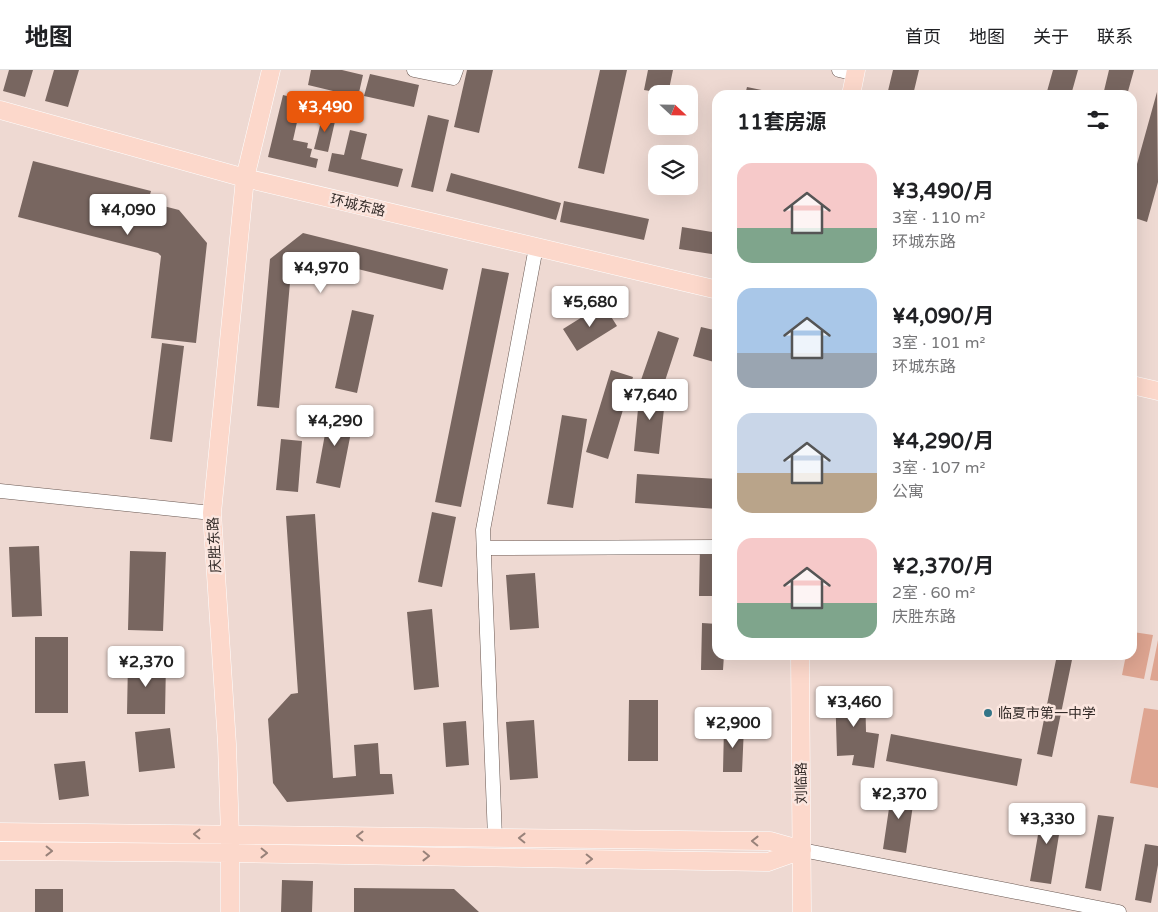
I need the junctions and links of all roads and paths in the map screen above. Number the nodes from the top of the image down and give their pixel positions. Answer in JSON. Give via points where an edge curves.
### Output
{"nodes":[{"id":1,"x":271,"y":70,"type":"edge"},
{"id":2,"x":414,"y":70,"type":"edge"},
{"id":3,"x":456,"y":70,"type":"edge"},
{"id":4,"x":850,"y":71,"type":"edge"},
{"id":5,"x":851,"y":90,"type":"edge"},
{"id":6,"x":0,"y":110,"type":"edge"},
{"id":7,"x":245,"y":178,"type":"junction"},
{"id":8,"x":536,"y":247,"type":"junction"},
{"id":9,"x":712,"y":289,"type":"edge"},
{"id":10,"x":1137,"y":386,"type":"edge"},
{"id":11,"x":1158,"y":391,"type":"edge"},
{"id":12,"x":0,"y":491,"type":"edge"},
{"id":13,"x":212,"y":513,"type":"junction"},
{"id":14,"x":712,"y":547,"type":"edge"},
{"id":15,"x":484,"y":548,"type":"junction"},
{"id":16,"x":800,"y":660,"type":"edge"},
{"id":17,"x":0,"y":832,"type":"edge"},
{"id":18,"x":230,"y":834,"type":"junction"},
{"id":19,"x":495,"y":838,"type":"junction"},
{"id":20,"x":802,"y":850,"type":"junction"},
{"id":21,"x":0,"y":851,"type":"edge"},
{"id":22,"x":230,"y":853,"type":"junction"},
{"id":23,"x":230,"y":912,"type":"edge"},
{"id":24,"x":802,"y":912,"type":"edge"},
{"id":25,"x":1119,"y":912,"type":"edge"}],
"edges":[{"from":1,"to":7,"type":"main road","name":"庆胜东路"},
{"from":2,"to":3,"type":"street","via":[[453,78]]},
{"from":4,"to":5,"type":"main road"},
{"from":6,"to":7,"type":"main road","name":"环城东路"},
{"from":7,"to":8,"type":"main road","name":"环城东路"},
{"from":7,"to":13,"type":"main road","name":"庆胜东路"},
{"from":8,"to":9,"type":"main road","name":"环城东路"},
{"from":8,"to":15,"type":"street","via":[[483,530]]},
{"from":10,"to":11,"type":"main road"},
{"from":12,"to":13,"type":"street"},
{"from":13,"to":18,"type":"main road","name":"庆胜东路"},
{"from":14,"to":15,"type":"street"},
{"from":15,"to":19,"type":"street"},
{"from":16,"to":20,"type":"main road","name":"刘临路"},
{"from":18,"to":17,"type":"main road","one_way":true},
{"from":19,"to":18,"type":"main road","one_way":true},
{"from":18,"to":22,"type":"main road","name":"庆胜东路"},
{"from":20,"to":19,"type":"main road","one_way":true,"via":[[770,841]]},
{"from":22,"to":20,"type":"main road","one_way":true,"via":[[768,862]]},
{"from":20,"to":24,"type":"main road","name":"刘临路"},
{"from":20,"to":25,"type":"street"},
{"from":21,"to":22,"type":"main road","one_way":true},
{"from":22,"to":23,"type":"main road","name":"庆胜东路"}]}
